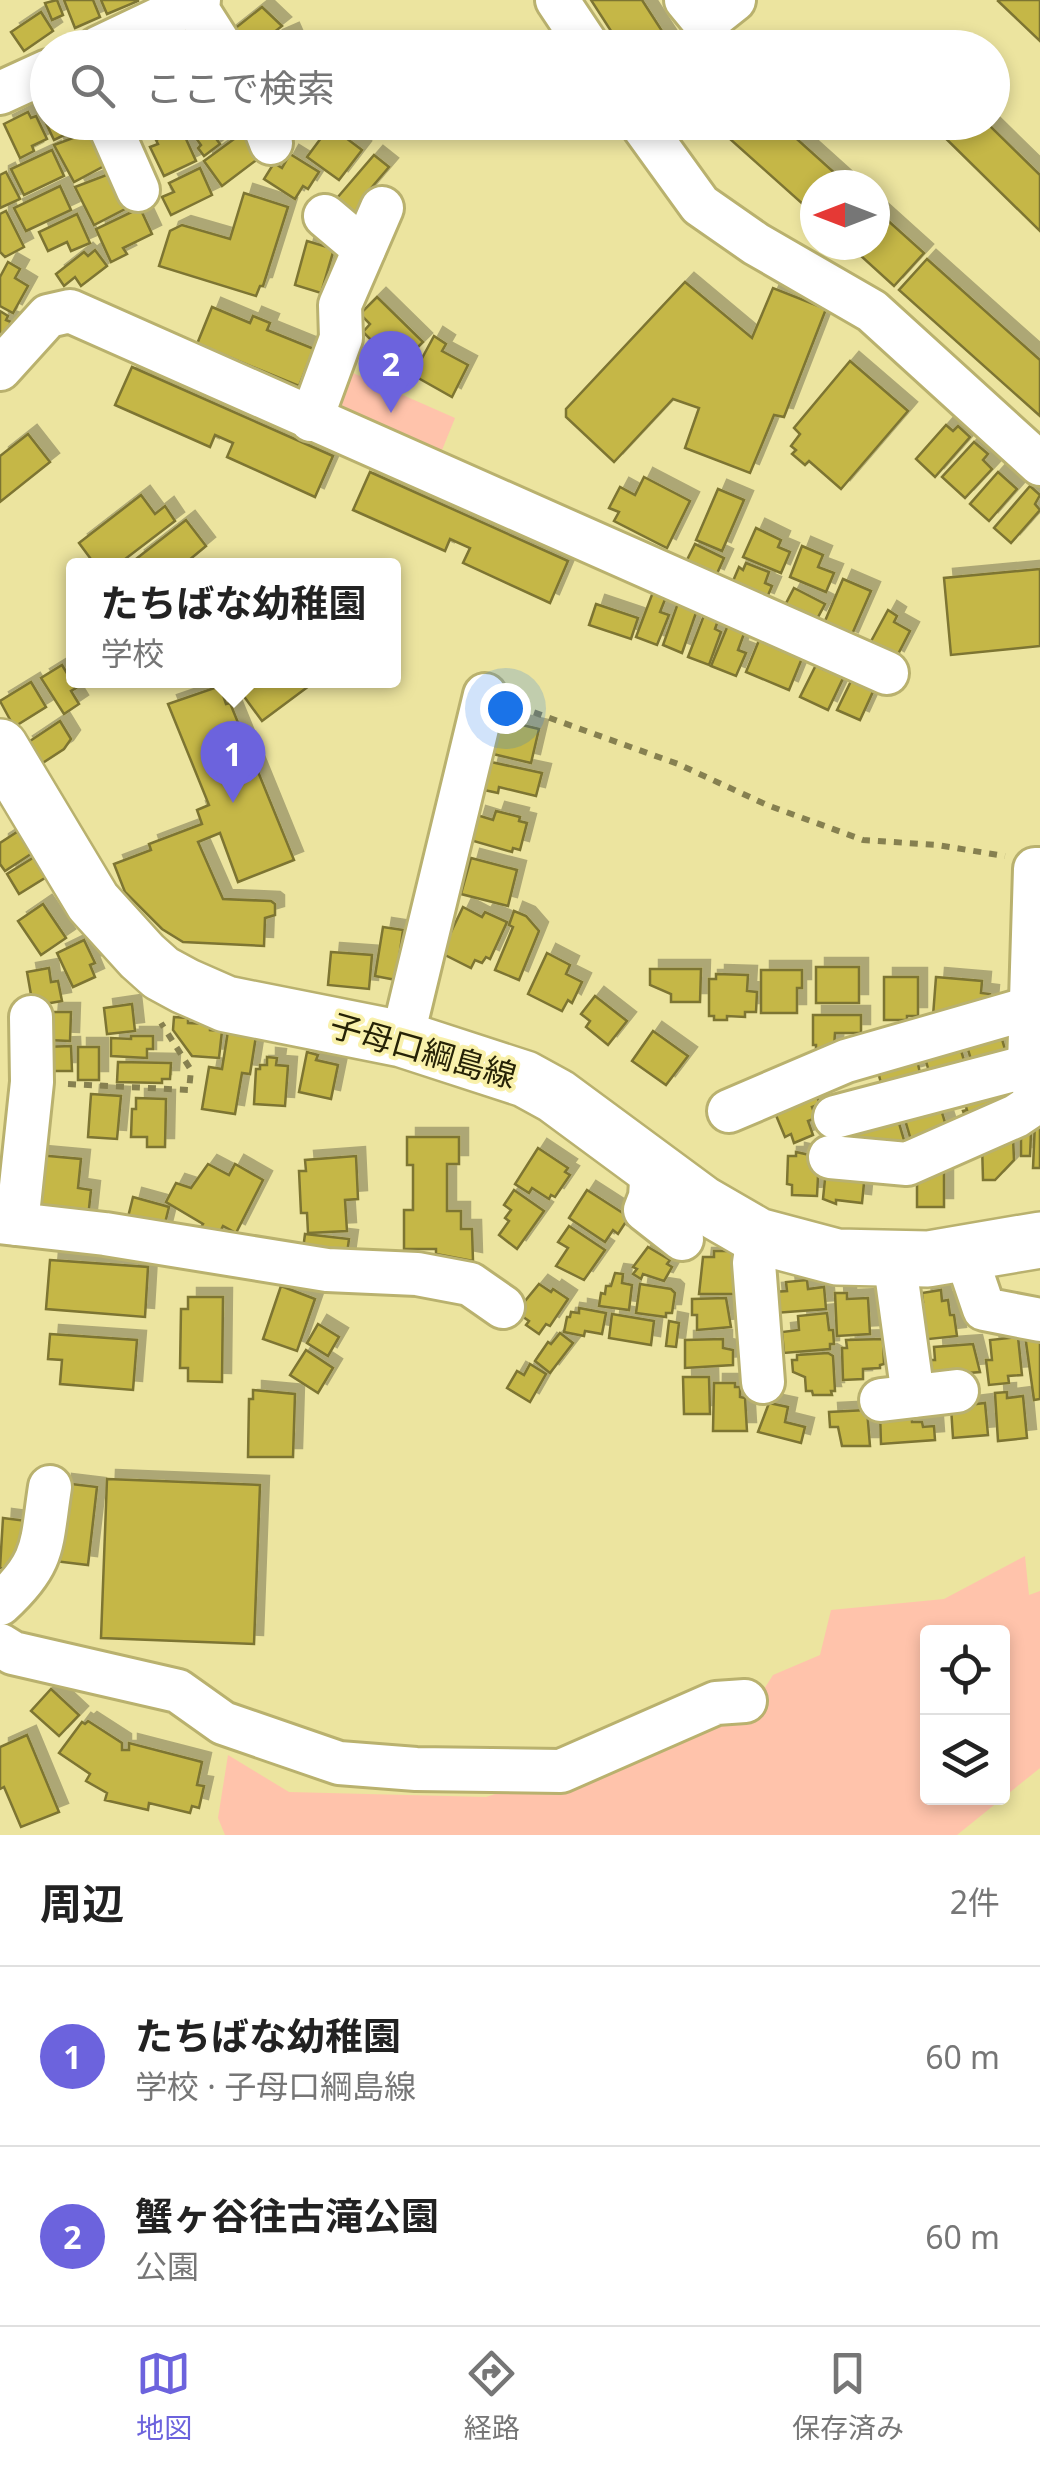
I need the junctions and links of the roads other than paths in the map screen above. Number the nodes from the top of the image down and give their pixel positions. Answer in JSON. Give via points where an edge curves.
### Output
{"nodes":[{"id":1,"x":557,"y":0,"type":"edge"},
{"id":2,"x":686,"y":0,"type":"edge"},
{"id":3,"x":734,"y":0,"type":"edge"},
{"id":4,"x":197,"y":2,"type":"edge"},
{"id":5,"x":137,"y":30,"type":"edge"},
{"id":6,"x":212,"y":30,"type":"edge"},
{"id":7,"x":577,"y":30,"type":"edge"},
{"id":8,"x":30,"y":79,"type":"edge"},
{"id":9,"x":0,"y":93,"type":"edge"},
{"id":10,"x":116,"y":140,"type":"edge"},
{"id":11,"x":653,"y":140,"type":"edge"},
{"id":12,"x":138,"y":190,"type":"dead end"},
{"id":13,"x":382,"y":208,"type":"dead end"},
{"id":14,"x":324,"y":216,"type":"dead end"},
{"id":15,"x":364,"y":249,"type":"junction"},
{"id":16,"x":0,"y":369,"type":"edge"},
{"id":17,"x":311,"y":420,"type":"junction"},
{"id":18,"x":1040,"y":464,"type":"edge"},
{"id":19,"x":887,"y":673,"type":"dead end"},
{"id":20,"x":485,"y":695,"type":"road end"},
{"id":21,"x":0,"y":747,"type":"edge"},
{"id":22,"x":1038,"y":869,"type":"edge"},
{"id":23,"x":1030,"y":1008,"type":"junction"},
{"id":24,"x":31,"y":1017,"type":"dead end"},
{"id":25,"x":402,"y":1038,"type":"junction"},
{"id":26,"x":1035,"y":1090,"type":"edge"},
{"id":27,"x":729,"y":1111,"type":"dead end"},
{"id":28,"x":652,"y":1166,"type":"junction"},
{"id":29,"x":8,"y":1223,"type":"edge"},
{"id":30,"x":758,"y":1236,"type":"junction"},
{"id":31,"x":682,"y":1239,"type":"dead end"},
{"id":32,"x":1040,"y":1240,"type":"edge"},
{"id":33,"x":965,"y":1253,"type":"junction"},
{"id":34,"x":894,"y":1258,"type":"junction"},
{"id":35,"x":503,"y":1307,"type":"dead end"},
{"id":36,"x":1040,"y":1320,"type":"edge"},
{"id":37,"x":763,"y":1382,"type":"dead end"},
{"id":38,"x":957,"y":1391,"type":"dead end"},
{"id":39,"x":50,"y":1487,"type":"dead end"},
{"id":40,"x":0,"y":1604,"type":"edge"},
{"id":41,"x":0,"y":1645,"type":"edge"},
{"id":42,"x":744,"y":1701,"type":"dead end"}],
"edges":[{"from":1,"to":7,"type":"street"},
{"from":2,"to":3,"type":"street","via":[[705,23]]},
{"from":4,"to":5,"type":"street"},
{"from":4,"to":6,"type":"street"},
{"from":8,"to":9,"type":"street"},
{"from":10,"to":12,"type":"street"},
{"from":11,"to":18,"type":"street","via":[[700,205],[872,311]]},
{"from":13,"to":15,"type":"street"},
{"from":14,"to":15,"type":"street"},
{"from":15,"to":17,"type":"street","via":[[340,304],[342,338]]},
{"from":16,"to":17,"type":"street","via":[[48,316],[70,311]]},
{"from":17,"to":19,"type":"street"},
{"from":20,"to":25,"type":"street"},
{"from":21,"to":25,"type":"main road","name":"子母口綱島線","via":[[93,902],[161,973],[226,1004]]},
{"from":22,"to":23,"type":"street"},
{"from":23,"to":26,"type":"street"},
{"from":23,"to":27,"type":"street","via":[[846,1061]]},
{"from":24,"to":29,"type":"street","via":[[32,1082]]},
{"from":25,"to":28,"type":"main road","name":"子母口綱島線","via":[[525,1078]]},
{"from":26,"to":26,"type":"street","via":[[832,1137],[907,1164],[1016,1116]]},
{"from":28,"to":30,"type":"main road","name":"子母口綱島線"},
{"from":28,"to":31,"type":"street","via":[[645,1210]]},
{"from":29,"to":35,"type":"street","via":[[327,1270],[417,1274],[470,1284]]},
{"from":30,"to":34,"type":"main road","name":"子母口綱島線","via":[[837,1257]]},
{"from":30,"to":37,"type":"street"},
{"from":32,"to":33,"type":"main road","name":"子母口綱島線"},
{"from":33,"to":34,"type":"main road","name":"子母口綱島線"},
{"from":33,"to":36,"type":"street","via":[[984,1310]]},
{"from":34,"to":38,"type":"street","via":[[897,1398]]},
{"from":39,"to":40,"type":"street","via":[[39,1556],[27,1580]]},
{"from":41,"to":42,"type":"street","via":[[13,1654],[178,1691],[223,1724],[339,1763],[416,1769],[560,1771],[716,1703]]}]}
